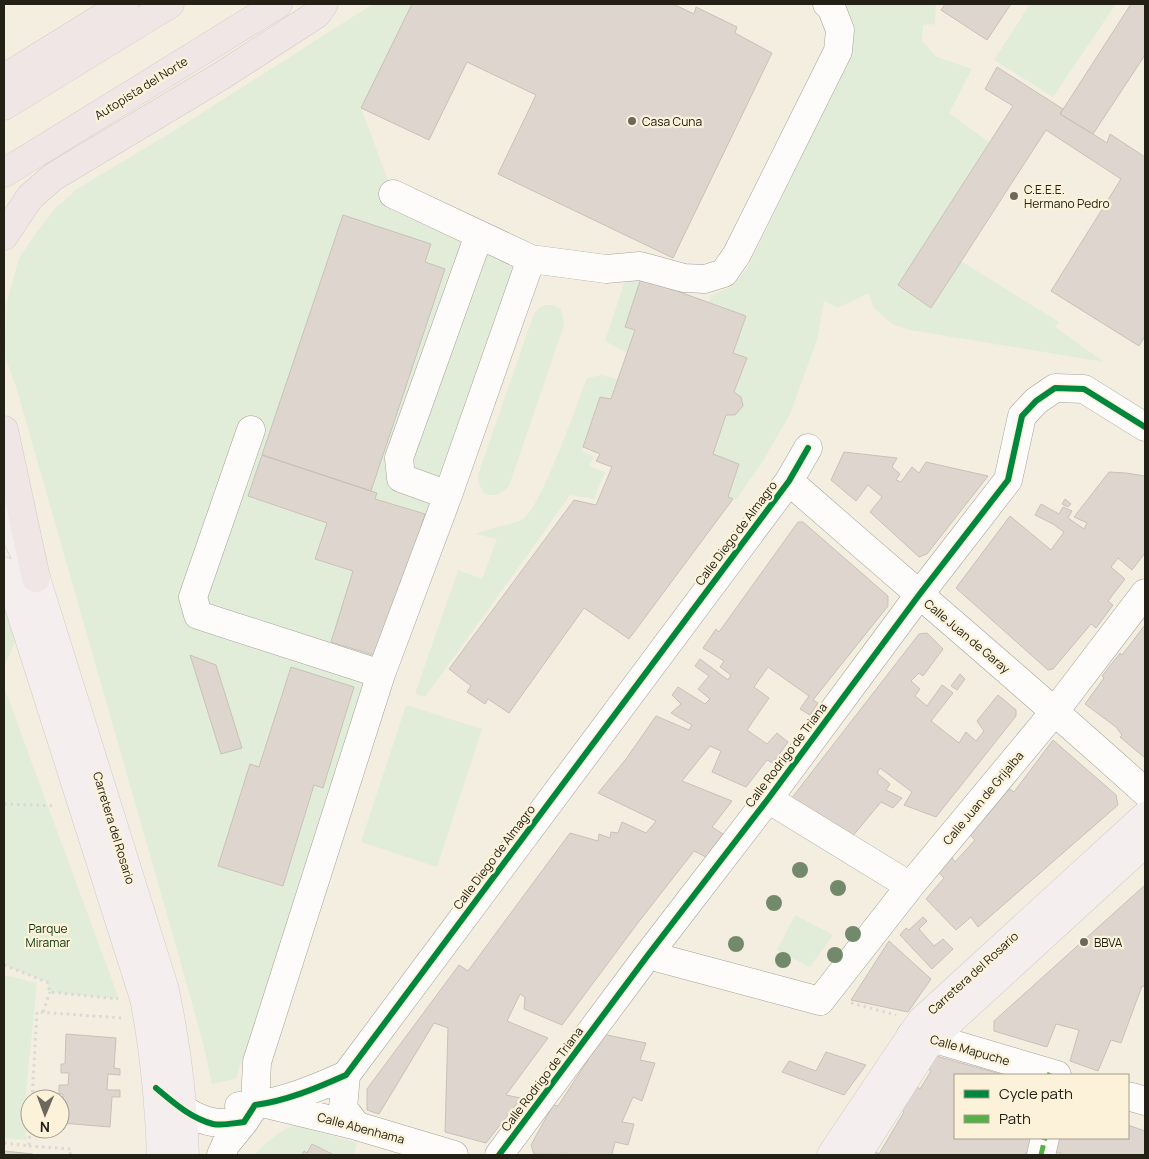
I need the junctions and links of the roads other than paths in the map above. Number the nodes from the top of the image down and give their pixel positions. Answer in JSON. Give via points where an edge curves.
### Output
{"nodes":[{"id":1,"x":124,"y":4,"type":"edge"},
{"id":2,"x":170,"y":4,"type":"edge"},
{"id":3,"x":278,"y":4,"type":"edge"},
{"id":4,"x":324,"y":4,"type":"edge"},
{"id":5,"x":827,"y":4,"type":"edge"},
{"id":6,"x":4,"y":78,"type":"edge"},
{"id":7,"x":4,"y":106,"type":"edge"},
{"id":8,"x":4,"y":172,"type":"edge"},
{"id":9,"x":393,"y":194,"type":"dead end"},
{"id":10,"x":479,"y":234,"type":"junction"},
{"id":11,"x":4,"y":236,"type":"edge"},
{"id":12,"x":531,"y":259,"type":"junction"},
{"id":13,"x":1145,"y":427,"type":"edge"},
{"id":14,"x":4,"y":430,"type":"edge"},
{"id":15,"x":251,"y":430,"type":"dead end"},
{"id":16,"x":808,"y":448,"type":"dead end"},
{"id":17,"x":789,"y":481,"type":"junction"},
{"id":18,"x":448,"y":495,"type":"junction"},
{"id":19,"x":4,"y":510,"type":"edge"},
{"id":20,"x":4,"y":571,"type":"edge"},
{"id":21,"x":36,"y":578,"type":"junction"},
{"id":22,"x":1145,"y":593,"type":"edge"},
{"id":23,"x":919,"y":595,"type":"junction"},
{"id":24,"x":381,"y":674,"type":"junction"},
{"id":25,"x":1056,"y":711,"type":"junction"},
{"id":26,"x":1145,"y":792,"type":"edge"},
{"id":27,"x":768,"y":799,"type":"junction"},
{"id":28,"x":1145,"y":816,"type":"edge"},
{"id":29,"x":1145,"y":843,"type":"edge"},
{"id":30,"x":910,"y":886,"type":"junction"},
{"id":31,"x":648,"y":955,"type":"junction"},
{"id":32,"x":921,"y":1032,"type":"junction"},
{"id":33,"x":1049,"y":1074,"type":"edge"},
{"id":34,"x":346,"y":1075,"type":"junction"},
{"id":35,"x":174,"y":1096,"type":"junction"},
{"id":36,"x":1129,"y":1096,"type":"edge"},
{"id":37,"x":1145,"y":1101,"type":"edge"},
{"id":38,"x":255,"y":1110,"type":"junction"},
{"id":39,"x":357,"y":1126,"type":"junction"},
{"id":40,"x":1045,"y":1139,"type":"edge"},
{"id":41,"x":161,"y":1155,"type":"edge"},
{"id":42,"x":185,"y":1155,"type":"edge"},
{"id":43,"x":221,"y":1155,"type":"edge"},
{"id":44,"x":454,"y":1155,"type":"edge"},
{"id":45,"x":500,"y":1155,"type":"edge"},
{"id":46,"x":831,"y":1155,"type":"edge"},
{"id":47,"x":857,"y":1155,"type":"edge"},
{"id":48,"x":1041,"y":1155,"type":"edge"}],
"edges":[{"from":1,"to":6,"type":"highway"},
{"from":2,"to":7,"type":"highway"},
{"from":3,"to":8,"type":"highway","name":"Autopista del Norte"},
{"from":4,"to":11,"type":"highway","via":[[317,14],[221,76],[52,177],[30,197]]},
{"from":5,"to":12,"type":"street","via":[[840,30],[838,51],[737,254],[724,273],[705,279],[684,278],[640,266],[606,269]]},
{"from":9,"to":10,"type":"street"},
{"from":10,"to":12,"type":"street"},
{"from":10,"to":18,"type":"street","via":[[399,458],[401,478]]},
{"from":12,"to":18,"type":"street"},
{"from":13,"to":23,"type":"street","name":"Calle Rodrigo de Triana","via":[[1084,389],[1055,388],[1036,401],[1022,416],[1008,480]]},
{"from":14,"to":21,"type":"highway"},
{"from":15,"to":24,"type":"street","via":[[193,597],[198,615]]},
{"from":16,"to":17,"type":"street","name":"Calle Diego de Almagro"},
{"from":17,"to":23,"type":"street","name":"Calle Juan de Garay"},
{"from":17,"to":34,"type":"street","name":"Calle Diego de Almagro"},
{"from":18,"to":24,"type":"street"},
{"from":19,"to":21,"type":"main road","name":"Carretera del Rosario"},
{"from":20,"to":35,"type":"main road","name":"Carretera del Rosario","via":[[14,591]]},
{"from":21,"to":35,"type":"main road","name":"Carretera del Rosario","via":[[164,987],[176,1041]]},
{"from":22,"to":25,"type":"street","name":"Calle Juan de Grijalba"},
{"from":23,"to":25,"type":"street","name":"Calle Juan de Garay"},
{"from":23,"to":27,"type":"street","name":"Calle Rodrigo de Triana"},
{"from":24,"to":38,"type":"street","via":[[257,1062]]},
{"from":25,"to":26,"type":"street","name":"Calle Juan de Garay"},
{"from":25,"to":30,"type":"street","name":"Calle Juan de Grijalba"},
{"from":27,"to":30,"type":"street"},
{"from":27,"to":31,"type":"street","name":"Calle Rodrigo de Triana"},
{"from":28,"to":32,"type":"main road","name":"Carretera del Rosario"},
{"from":29,"to":32,"type":"main road","name":"Carretera del Rosario"},
{"from":30,"to":31,"type":"street","name":"Calle Juan de Grijalba","via":[[822,998]]},
{"from":31,"to":45,"type":"street","name":"Calle Rodrigo de Triana"},
{"from":32,"to":33,"type":"street","name":"Calle Mapuche"},
{"from":32,"to":46,"type":"main road","name":"Carretera del Rosario"},
{"from":32,"to":47,"type":"main road","name":"Carretera del Rosario"},
{"from":34,"to":38,"type":"street","name":"Calle Diego de Almagro"},
{"from":34,"to":39,"type":"street","via":[[343,1108]]},
{"from":35,"to":38,"type":"street","name":"Calle Diego de Almagro","via":[[213,1124],[228,1124]]},
{"from":35,"to":41,"type":"main road","name":"Carretera del Rosario"},
{"from":35,"to":42,"type":"main road","name":"Carretera del Rosario"},
{"from":36,"to":37,"type":"street"},
{"from":38,"to":39,"type":"street","name":"Calle Abenhama"},
{"from":38,"to":43,"type":"street","via":[[226,1144]]},
{"from":39,"to":44,"type":"street","name":"Calle Abenhama"},
{"from":40,"to":48,"type":"street"}]}
